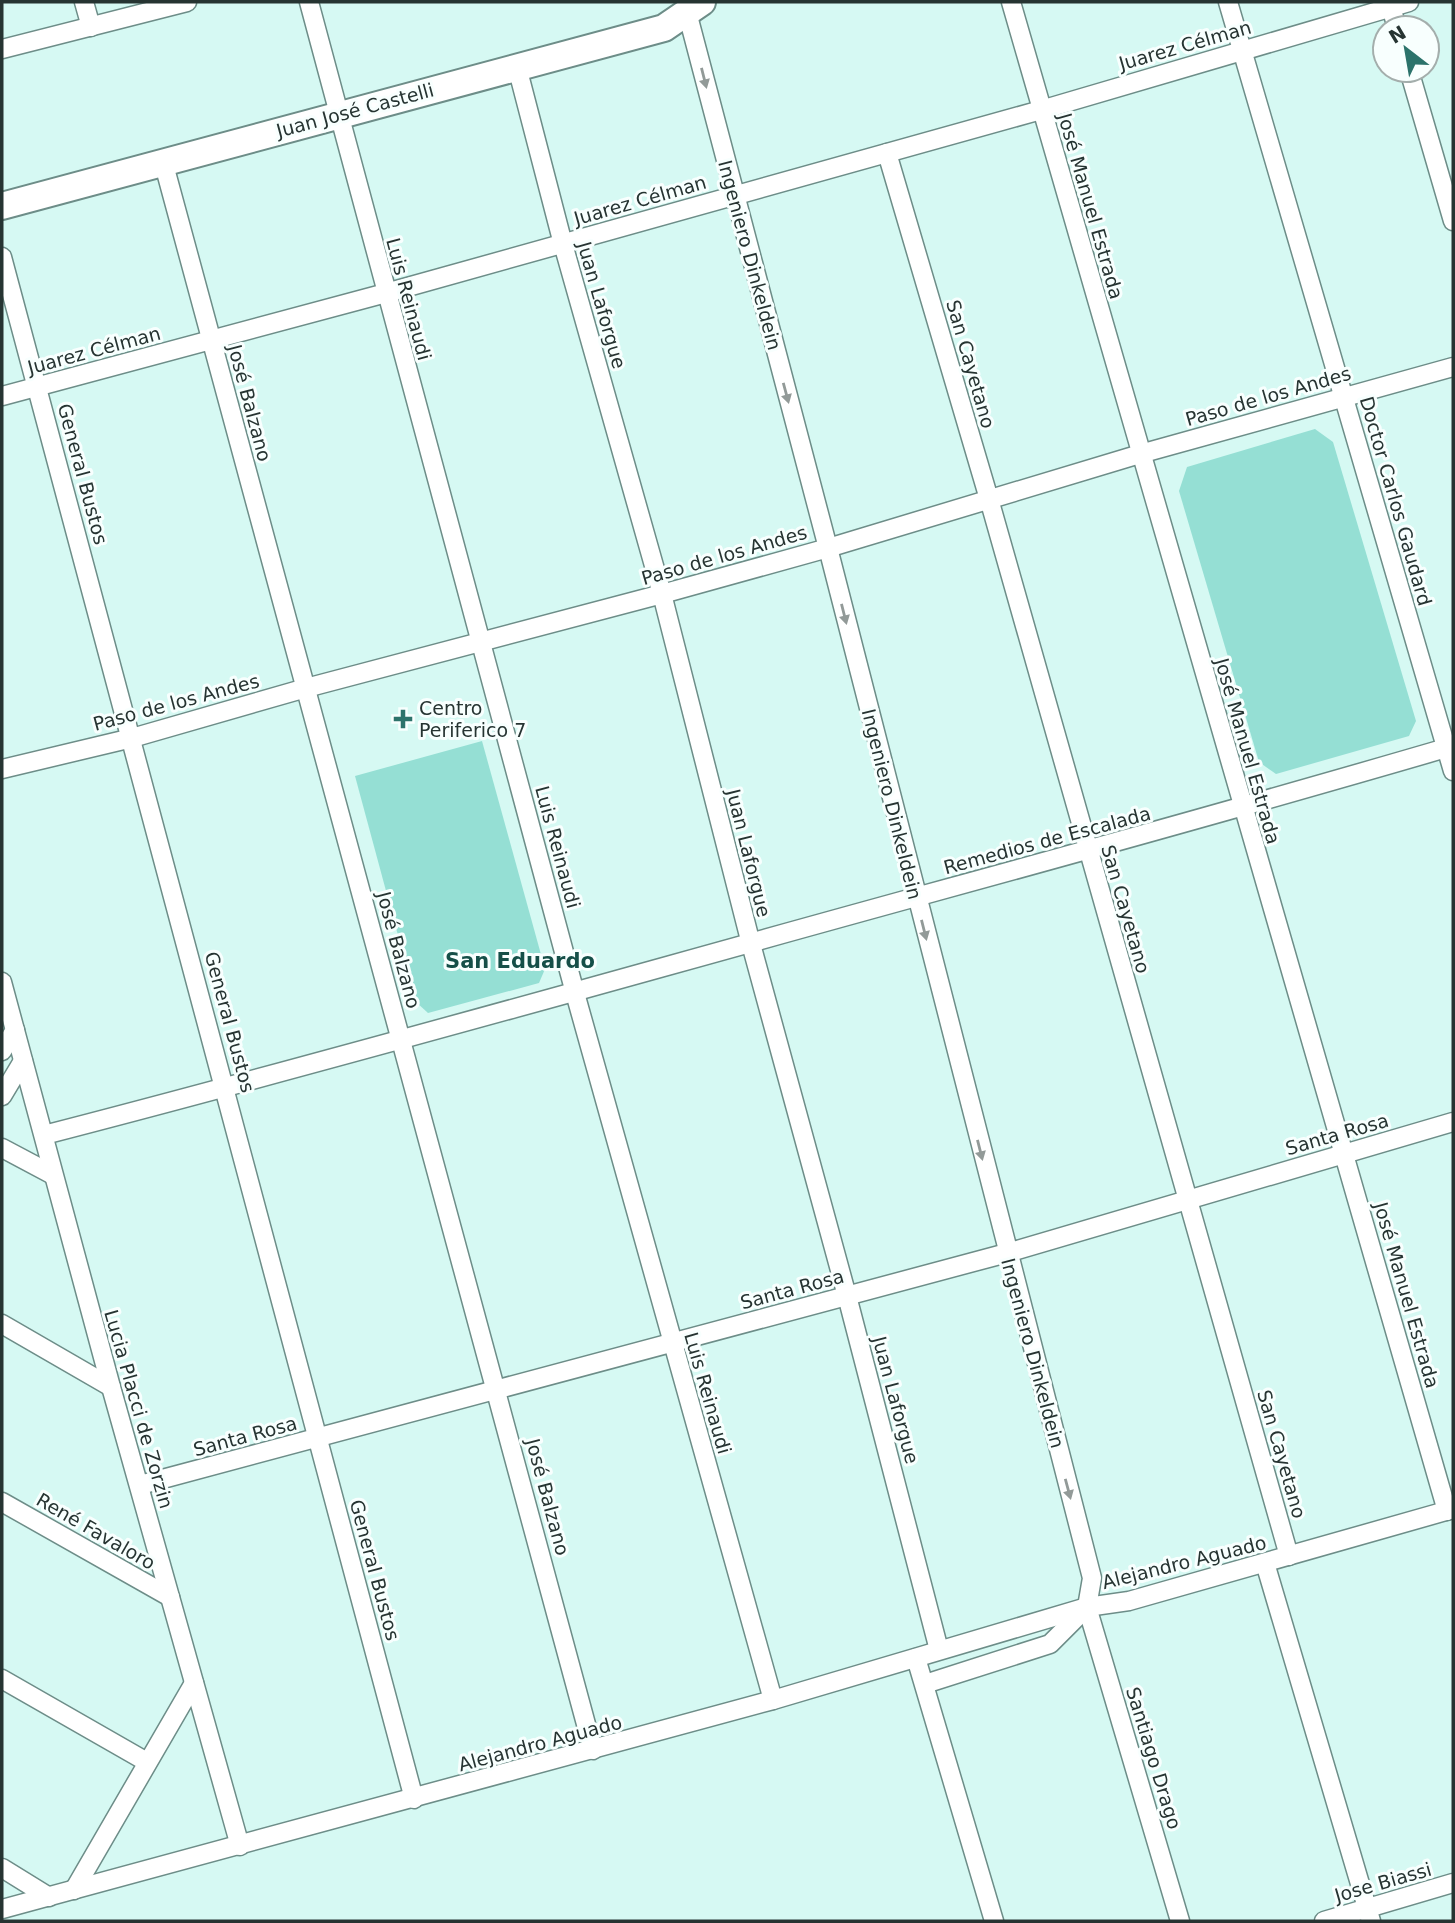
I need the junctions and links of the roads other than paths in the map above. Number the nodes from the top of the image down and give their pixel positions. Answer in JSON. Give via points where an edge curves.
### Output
{"nodes":[{"id":1,"x":84,"y":2,"type":"edge"},
{"id":2,"x":187,"y":2,"type":"edge"},
{"id":3,"x":309,"y":2,"type":"edge"},
{"id":4,"x":1011,"y":2,"type":"edge"},
{"id":5,"x":1228,"y":2,"type":"edge"},
{"id":6,"x":1409,"y":2,"type":"edge"},
{"id":7,"x":691,"y":5,"type":"edge"},
{"id":8,"x":1391,"y":7,"type":"junction"},
{"id":9,"x":1393,"y":14,"type":"edge"},
{"id":10,"x":90,"y":27,"type":"junction"},
{"id":11,"x":2,"y":49,"type":"edge"},
{"id":12,"x":1241,"y":50,"type":"junction"},
{"id":13,"x":517,"y":67,"type":"junction"},
{"id":14,"x":1413,"y":84,"type":"edge"},
{"id":15,"x":1041,"y":110,"type":"junction"},
{"id":16,"x":338,"y":114,"type":"junction"},
{"id":17,"x":887,"y":153,"type":"junction"},
{"id":18,"x":163,"y":161,"type":"junction"},
{"id":19,"x":734,"y":196,"type":"junction"},
{"id":20,"x":2,"y":206,"type":"edge"},
{"id":21,"x":1453,"y":221,"type":"edge"},
{"id":22,"x":563,"y":244,"type":"junction"},
{"id":23,"x":2,"y":257,"type":"edge"},
{"id":24,"x":386,"y":293,"type":"junction"},
{"id":25,"x":212,"y":339,"type":"junction"},
{"id":26,"x":1453,"y":367,"type":"edge"},
{"id":27,"x":38,"y":387,"type":"junction"},
{"id":28,"x":2,"y":396,"type":"edge"},
{"id":29,"x":1344,"y":396,"type":"junction"},
{"id":30,"x":1140,"y":454,"type":"junction"},
{"id":31,"x":989,"y":499,"type":"junction"},
{"id":32,"x":828,"y":548,"type":"junction"},
{"id":33,"x":662,"y":594,"type":"junction"},
{"id":34,"x":482,"y":643,"type":"junction"},
{"id":35,"x":306,"y":688,"type":"junction"},
{"id":36,"x":132,"y":738,"type":"junction"},
{"id":37,"x":1450,"y":747,"type":"edge"},
{"id":38,"x":2,"y":769,"type":"edge"},
{"id":39,"x":1453,"y":771,"type":"edge"},
{"id":40,"x":1242,"y":807,"type":"junction"},
{"id":41,"x":1087,"y":851,"type":"junction"},
{"id":42,"x":915,"y":897,"type":"junction"},
{"id":43,"x":751,"y":944,"type":"junction"},
{"id":44,"x":2,"y":982,"type":"edge"},
{"id":45,"x":575,"y":993,"type":"junction"},
{"id":46,"x":15,"y":1030,"type":"junction"},
{"id":47,"x":401,"y":1039,"type":"junction"},
{"id":48,"x":2,"y":1051,"type":"edge"},
{"id":49,"x":23,"y":1061,"type":"junction"},
{"id":50,"x":226,"y":1088,"type":"junction"},
{"id":51,"x":2,"y":1096,"type":"edge"},
{"id":52,"x":1453,"y":1122,"type":"edge"},
{"id":53,"x":44,"y":1135,"type":"junction"},
{"id":54,"x":2,"y":1148,"type":"edge"},
{"id":55,"x":1345,"y":1153,"type":"junction"},
{"id":56,"x":53,"y":1175,"type":"junction"},
{"id":57,"x":1188,"y":1201,"type":"junction"},
{"id":58,"x":1007,"y":1253,"type":"junction"},
{"id":59,"x":847,"y":1296,"type":"junction"},
{"id":60,"x":2,"y":1324,"type":"edge"},
{"id":61,"x":672,"y":1343,"type":"junction"},
{"id":62,"x":111,"y":1387,"type":"junction"},
{"id":63,"x":497,"y":1390,"type":"junction"},
{"id":64,"x":318,"y":1438,"type":"junction"},
{"id":65,"x":139,"y":1486,"type":"junction"},
{"id":66,"x":2,"y":1502,"type":"edge"},
{"id":67,"x":1450,"y":1510,"type":"edge"},
{"id":68,"x":1289,"y":1556,"type":"junction"},
{"id":69,"x":1265,"y":1563,"type":"junction"},
{"id":70,"x":170,"y":1597,"type":"junction"},
{"id":71,"x":1087,"y":1607,"type":"junction"},
{"id":72,"x":939,"y":1650,"type":"junction"},
{"id":73,"x":916,"y":1658,"type":"junction"},
{"id":74,"x":2,"y":1679,"type":"edge"},
{"id":75,"x":194,"y":1683,"type":"junction"},
{"id":76,"x":925,"y":1684,"type":"junction"},
{"id":77,"x":774,"y":1700,"type":"junction"},
{"id":78,"x":593,"y":1750,"type":"junction"},
{"id":79,"x":147,"y":1762,"type":"junction"},
{"id":80,"x":414,"y":1799,"type":"junction"},
{"id":81,"x":240,"y":1846,"type":"junction"},
{"id":82,"x":2,"y":1868,"type":"edge"},
{"id":83,"x":1453,"y":1883,"type":"edge"},
{"id":84,"x":74,"y":1890,"type":"junction"},
{"id":85,"x":49,"y":1897,"type":"junction"},
{"id":86,"x":2,"y":1909,"type":"edge"},
{"id":87,"x":1369,"y":1915,"type":"edge"},
{"id":88,"x":995,"y":1921,"type":"edge"},
{"id":89,"x":1180,"y":1921,"type":"edge"},
{"id":90,"x":1324,"y":1921,"type":"edge"}],
"edges":[{"from":1,"to":10,"type":"street"},
{"from":2,"to":10,"type":"street"},
{"from":3,"to":16,"type":"street","name":"Luis Reinaudi"},
{"from":4,"to":15,"type":"street","name":"José Manuel Estrada"},
{"from":5,"to":12,"type":"street","name":"Doctor Carlos Gaudard"},
{"from":6,"to":8,"type":"street","name":"Juarez Célman"},
{"from":7,"to":13,"type":"main road","name":"Juan José Castelli","via":[[664,28]]},
{"from":7,"to":19,"type":"street","name":"Ingeniero Dinkeldein","one_way":true},
{"from":8,"to":9,"type":"street"},
{"from":8,"to":12,"type":"street","name":"Juarez Célman"},
{"from":10,"to":11,"type":"street"},
{"from":12,"to":15,"type":"street","name":"Juarez Célman"},
{"from":12,"to":29,"type":"street","name":"Doctor Carlos Gaudard"},
{"from":13,"to":16,"type":"main road","name":"Juan José Castelli"},
{"from":13,"to":22,"type":"street","name":"Juan Laforgue"},
{"from":14,"to":21,"type":"street"},
{"from":15,"to":17,"type":"street","name":"Juarez Célman"},
{"from":15,"to":30,"type":"street","name":"José Manuel Estrada"},
{"from":16,"to":18,"type":"main road","name":"Juan José Castelli"},
{"from":16,"to":24,"type":"street","name":"Luis Reinaudi"},
{"from":17,"to":19,"type":"street","name":"Juarez Célman"},
{"from":17,"to":31,"type":"street","name":"San Cayetano"},
{"from":18,"to":20,"type":"main road","name":"Juan José Castelli"},
{"from":18,"to":25,"type":"street","name":"José Balzano"},
{"from":19,"to":22,"type":"street","name":"Juarez Célman"},
{"from":19,"to":32,"type":"street","name":"Ingeniero Dinkeldein","one_way":true},
{"from":22,"to":24,"type":"street","name":"Juarez Célman"},
{"from":22,"to":33,"type":"street","name":"Juan Laforgue"},
{"from":23,"to":27,"type":"street","name":"General Bustos"},
{"from":24,"to":25,"type":"street","name":"Juarez Célman"},
{"from":24,"to":34,"type":"street","name":"Luis Reinaudi"},
{"from":25,"to":27,"type":"street","name":"Juarez Célman"},
{"from":25,"to":35,"type":"street","name":"José Balzano"},
{"from":26,"to":29,"type":"street","name":"Paso de los Andes"},
{"from":27,"to":28,"type":"street","name":"Juarez Célman"},
{"from":27,"to":36,"type":"street","name":"General Bustos"},
{"from":29,"to":30,"type":"street","name":"Paso de los Andes"},
{"from":29,"to":37,"type":"street","name":"Doctor Carlos Gaudard"},
{"from":30,"to":31,"type":"street","name":"Paso de los Andes"},
{"from":30,"to":40,"type":"street","name":"José Manuel Estrada"},
{"from":31,"to":32,"type":"street","name":"Paso de los Andes"},
{"from":31,"to":41,"type":"street","name":"San Cayetano"},
{"from":32,"to":33,"type":"street","name":"Paso de los Andes"},
{"from":32,"to":42,"type":"street","name":"Ingeniero Dinkeldein","one_way":true},
{"from":33,"to":34,"type":"street","name":"Paso de los Andes"},
{"from":33,"to":43,"type":"street","name":"Juan Laforgue"},
{"from":34,"to":35,"type":"street","name":"Paso de los Andes"},
{"from":34,"to":45,"type":"street","name":"Luis Reinaudi"},
{"from":35,"to":36,"type":"street","name":"Paso de los Andes"},
{"from":35,"to":47,"type":"street","name":"José Balzano"},
{"from":36,"to":38,"type":"street","name":"Paso de los Andes"},
{"from":36,"to":50,"type":"street","name":"General Bustos"},
{"from":37,"to":39,"type":"street","name":"Doctor Carlos Gaudard"},
{"from":37,"to":40,"type":"street","name":"Remedios de Escalada"},
{"from":40,"to":41,"type":"street","name":"Remedios de Escalada"},
{"from":40,"to":55,"type":"street","name":"José Manuel Estrada"},
{"from":41,"to":42,"type":"street","name":"Remedios de Escalada"},
{"from":41,"to":57,"type":"street","name":"San Cayetano"},
{"from":42,"to":43,"type":"street","name":"Remedios de Escalada"},
{"from":42,"to":58,"type":"street","name":"Ingeniero Dinkeldein","one_way":true},
{"from":43,"to":45,"type":"street","name":"Remedios de Escalada"},
{"from":43,"to":59,"type":"street","name":"Juan Laforgue"},
{"from":44,"to":46,"type":"street","name":"Lucia Placci de Zorzin"},
{"from":45,"to":47,"type":"street","name":"Remedios de Escalada"},
{"from":45,"to":61,"type":"street","name":"Luis Reinaudi"},
{"from":46,"to":48,"type":"street"},
{"from":46,"to":49,"type":"street","name":"Lucia Placci de Zorzin"},
{"from":47,"to":50,"type":"street","name":"Remedios de Escalada"},
{"from":47,"to":63,"type":"street","name":"José Balzano"},
{"from":49,"to":51,"type":"street"},
{"from":49,"to":53,"type":"street","name":"Lucia Placci de Zorzin"},
{"from":50,"to":53,"type":"street","name":"Remedios de Escalada"},
{"from":50,"to":64,"type":"street","name":"General Bustos"},
{"from":52,"to":55,"type":"street","name":"Santa Rosa"},
{"from":53,"to":56,"type":"street","name":"Lucia Placci de Zorzin"},
{"from":54,"to":56,"type":"street"},
{"from":55,"to":57,"type":"street","name":"Santa Rosa"},
{"from":55,"to":67,"type":"street","name":"José Manuel Estrada"},
{"from":56,"to":62,"type":"street","name":"Lucia Placci de Zorzin"},
{"from":57,"to":58,"type":"street","name":"Santa Rosa"},
{"from":57,"to":68,"type":"street","name":"San Cayetano"},
{"from":58,"to":59,"type":"street","name":"Santa Rosa"},
{"from":58,"to":71,"type":"street","name":"Ingeniero Dinkeldein","one_way":true,"via":[[1092,1578]]},
{"from":59,"to":61,"type":"street","name":"Santa Rosa"},
{"from":59,"to":72,"type":"street","name":"Juan Laforgue"},
{"from":60,"to":62,"type":"street"},
{"from":61,"to":63,"type":"street","name":"Santa Rosa"},
{"from":61,"to":77,"type":"street","name":"Luis Reinaudi"},
{"from":62,"to":65,"type":"street","name":"Lucia Placci de Zorzin"},
{"from":63,"to":64,"type":"street","name":"Santa Rosa"},
{"from":63,"to":78,"type":"street","name":"José Balzano"},
{"from":64,"to":65,"type":"street","name":"Santa Rosa"},
{"from":64,"to":80,"type":"street","name":"General Bustos"},
{"from":65,"to":70,"type":"street","name":"Lucia Placci de Zorzin"},
{"from":66,"to":70,"type":"street","name":"René Favaloro"},
{"from":67,"to":68,"type":"street","name":"Alejandro Aguado"},
{"from":68,"to":69,"type":"street","name":"Alejandro Aguado"},
{"from":69,"to":71,"type":"street","name":"Alejandro Aguado","via":[[1129,1601]]},
{"from":69,"to":87,"type":"street"},
{"from":70,"to":75,"type":"street","name":"Lucia Placci de Zorzin"},
{"from":71,"to":72,"type":"street","name":"Alejandro Aguado"},
{"from":71,"to":76,"type":"street","name":"Alejandro Aguado","via":[[1049,1644]]},
{"from":71,"to":89,"type":"street","name":"Santiago Drago"},
{"from":72,"to":73,"type":"street","name":"Alejandro Aguado"},
{"from":73,"to":76,"type":"street"},
{"from":73,"to":77,"type":"street","name":"Alejandro Aguado"},
{"from":74,"to":79,"type":"street"},
{"from":75,"to":79,"type":"street"},
{"from":75,"to":81,"type":"street","name":"Lucia Placci de Zorzin"},
{"from":76,"to":88,"type":"street"},
{"from":77,"to":78,"type":"street","name":"Alejandro Aguado"},
{"from":78,"to":80,"type":"street","name":"Alejandro Aguado"},
{"from":79,"to":84,"type":"street"},
{"from":80,"to":81,"type":"street","name":"Alejandro Aguado"},
{"from":81,"to":84,"type":"street","name":"Alejandro Aguado"},
{"from":82,"to":85,"type":"street"},
{"from":83,"to":87,"type":"street","name":"Jose Biassi"},
{"from":84,"to":85,"type":"street","name":"Alejandro Aguado"},
{"from":85,"to":86,"type":"street","name":"Alejandro Aguado"},
{"from":87,"to":90,"type":"street","name":"Jose Biassi"}]}
